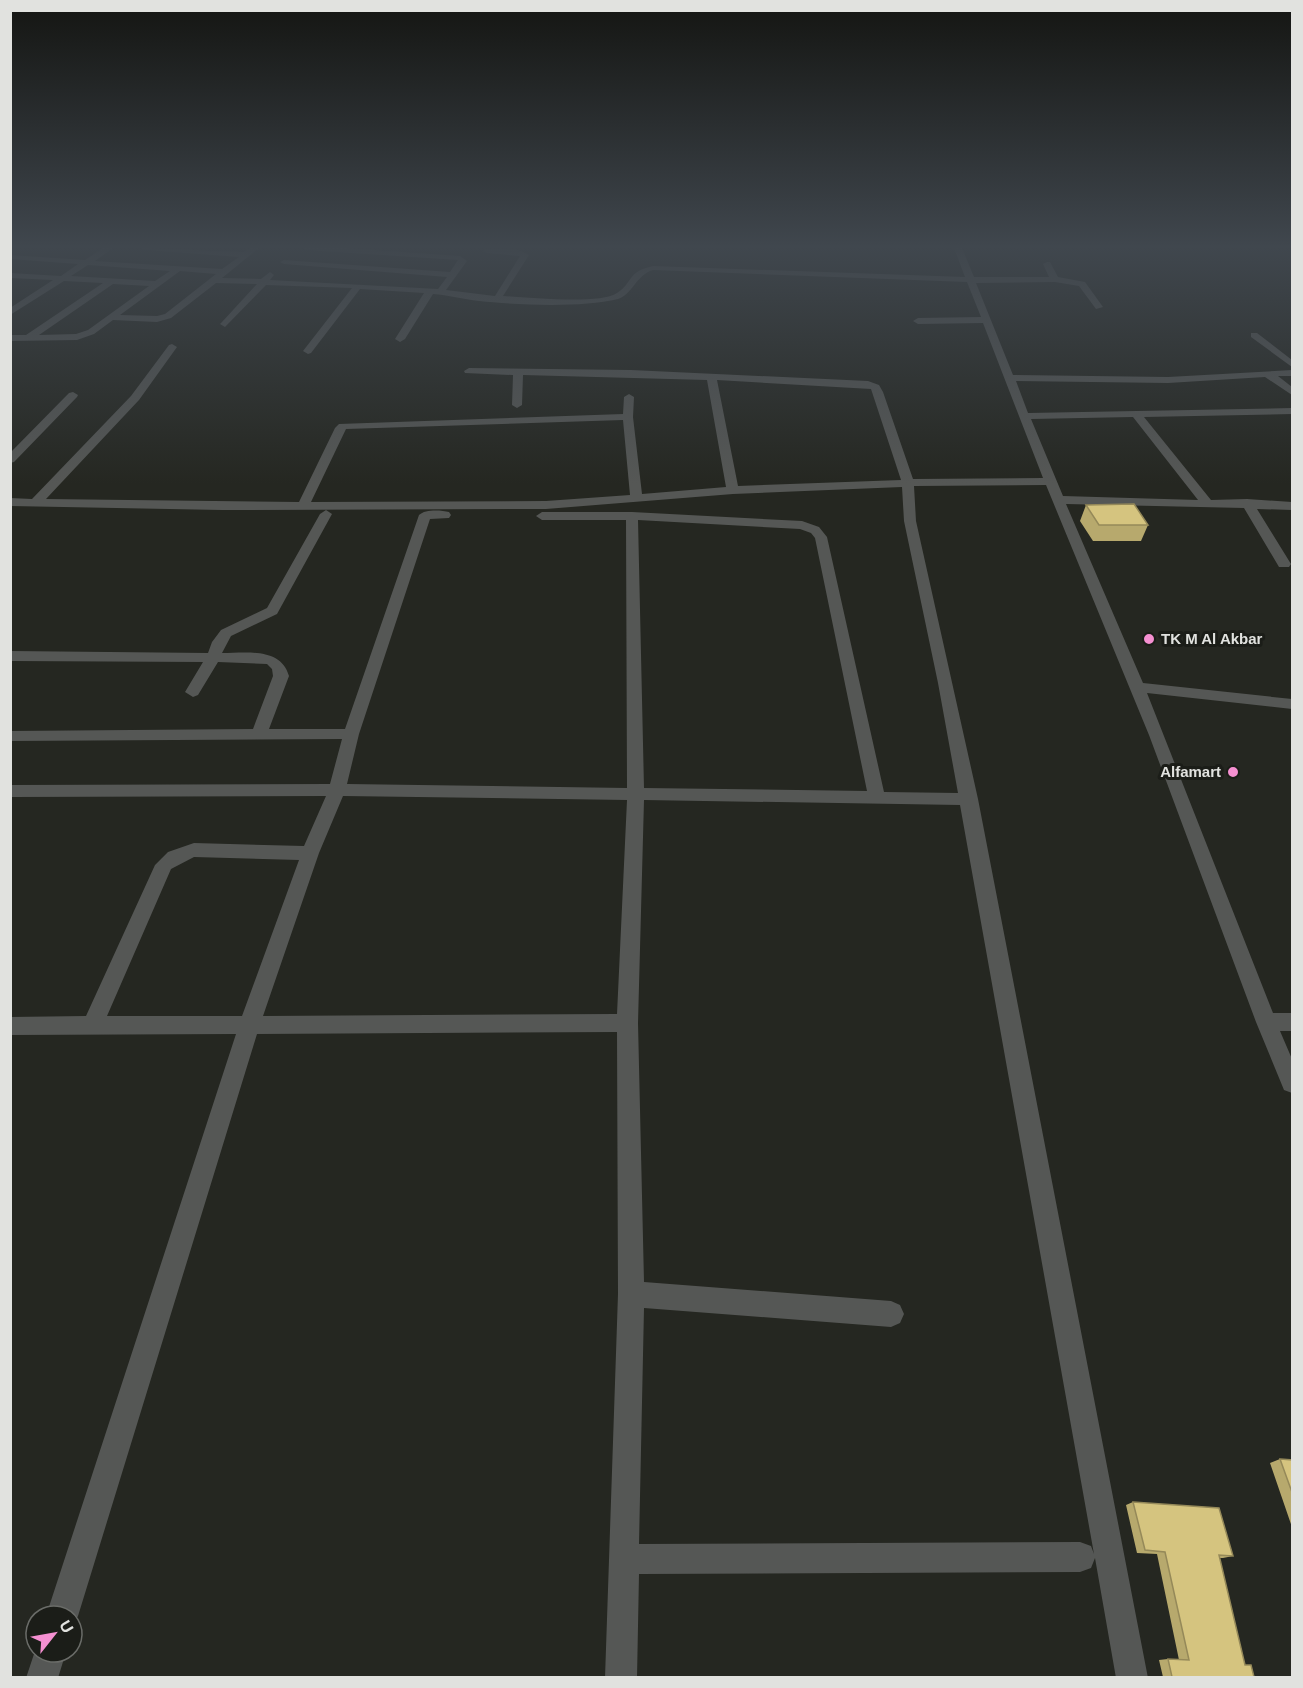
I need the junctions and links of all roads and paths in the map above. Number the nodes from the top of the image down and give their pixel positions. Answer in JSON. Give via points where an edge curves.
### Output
{"nodes":[{"id":1,"x":45,"y":327,"type":"edge"},
{"id":2,"x":98,"y":327,"type":"edge"},
{"id":3,"x":327,"y":327,"type":"edge"},
{"id":4,"x":408,"y":327,"type":"edge"},
{"id":5,"x":991,"y":327,"type":"edge"},
{"id":6,"x":1254,"y":335,"type":"dead end"},
{"id":7,"x":10,"y":338,"type":"edge"},
{"id":8,"x":28,"y":338,"type":"junction"},
{"id":9,"x":400,"y":339,"type":"dead end"},
{"id":10,"x":1269,"y":346,"type":"junction"},
{"id":11,"x":1281,"y":346,"type":"dead end"},
{"id":12,"x":172,"y":347,"type":"dead end"},
{"id":13,"x":308,"y":351,"type":"dead end"},
{"id":14,"x":1293,"y":364,"type":"edge"},
{"id":15,"x":469,"y":371,"type":"dead end"},
{"id":16,"x":518,"y":372,"type":"junction"},
{"id":17,"x":1293,"y":373,"type":"edge"},
{"id":18,"x":1268,"y":374,"type":"junction"},
{"id":19,"x":711,"y":376,"type":"junction"},
{"id":20,"x":1010,"y":378,"type":"junction"},
{"id":21,"x":1293,"y":392,"type":"edge"},
{"id":22,"x":73,"y":395,"type":"dead end"},
{"id":23,"x":629,"y":398,"type":"dead end"},
{"id":24,"x":517,"y":405,"type":"dead end"},
{"id":25,"x":1293,"y":411,"type":"edge"},
{"id":26,"x":1137,"y":415,"type":"junction"},
{"id":27,"x":1026,"y":416,"type":"junction"},
{"id":28,"x":628,"y":417,"type":"junction"},
{"id":29,"x":10,"y":460,"type":"edge"},
{"id":30,"x":908,"y":483,"type":"junction"},
{"id":31,"x":733,"y":490,"type":"junction"},
{"id":32,"x":1054,"y":490,"type":"junction"},
{"id":33,"x":636,"y":498,"type":"junction"},
{"id":34,"x":10,"y":502,"type":"edge"},
{"id":35,"x":36,"y":502,"type":"junction"},
{"id":36,"x":1206,"y":502,"type":"junction"},
{"id":37,"x":1247,"y":503,"type":"junction"},
{"id":38,"x":304,"y":505,"type":"junction"},
{"id":39,"x":1293,"y":506,"type":"edge"},
{"id":40,"x":326,"y":514,"type":"junction"},
{"id":41,"x":254,"y":515,"type":"dead end"},
{"id":42,"x":425,"y":515,"type":"junction"},
{"id":43,"x":632,"y":516,"type":"junction"},
{"id":44,"x":1284,"y":564,"type":"dead end"},
{"id":45,"x":10,"y":656,"type":"edge"},
{"id":46,"x":214,"y":656,"type":"junction"},
{"id":47,"x":1137,"y":687,"type":"junction"},
{"id":48,"x":193,"y":692,"type":"dead end"},
{"id":49,"x":1293,"y":704,"type":"edge"},
{"id":50,"x":259,"y":734,"type":"junction"},
{"id":51,"x":351,"y":734,"type":"junction"},
{"id":52,"x":10,"y":736,"type":"edge"},
{"id":53,"x":336,"y":790,"type":"junction"},
{"id":54,"x":10,"y":791,"type":"edge"},
{"id":55,"x":636,"y":794,"type":"junction"},
{"id":56,"x":877,"y":797,"type":"junction"},
{"id":57,"x":969,"y":799,"type":"junction"},
{"id":58,"x":310,"y":853,"type":"junction"},
{"id":59,"x":1266,"y":1022,"type":"junction"},
{"id":60,"x":1293,"y":1022,"type":"edge"},
{"id":61,"x":627,"y":1023,"type":"junction"},
{"id":62,"x":93,"y":1025,"type":"junction"},
{"id":63,"x":249,"y":1025,"type":"junction"},
{"id":64,"x":10,"y":1026,"type":"edge"},
{"id":65,"x":1293,"y":1083,"type":"edge"},
{"id":66,"x":630,"y":1294,"type":"junction"},
{"id":67,"x":891,"y":1314,"type":"dead end"},
{"id":68,"x":1080,"y":1557,"type":"dead end"},
{"id":69,"x":623,"y":1559,"type":"junction"},
{"id":70,"x":66,"y":1604,"type":"edge"},
{"id":71,"x":621,"y":1677,"type":"edge"},
{"id":72,"x":1132,"y":1677,"type":"edge"}],
"edges":[{"from":1,"to":8,"type":"street"},
{"from":2,"to":8,"type":"street","via":[[76,337]]},
{"from":3,"to":13,"type":"street"},
{"from":4,"to":9,"type":"street"},
{"from":5,"to":20,"type":"street"},
{"from":6,"to":10,"type":"street"},
{"from":7,"to":8,"type":"street"},
{"from":10,"to":11,"type":"street"},
{"from":10,"to":14,"type":"street"},
{"from":12,"to":35,"type":"street","via":[[135,398]]},
{"from":15,"to":16,"type":"street"},
{"from":16,"to":19,"type":"street"},
{"from":16,"to":24,"type":"street"},
{"from":17,"to":18,"type":"street"},
{"from":18,"to":20,"type":"street","via":[[1168,380]]},
{"from":18,"to":21,"type":"street"},
{"from":19,"to":30,"type":"street","via":[[875,387]]},
{"from":19,"to":31,"type":"street"},
{"from":20,"to":27,"type":"street"},
{"from":22,"to":29,"type":"street"},
{"from":23,"to":28,"type":"street"},
{"from":25,"to":26,"type":"street"},
{"from":26,"to":27,"type":"street"},
{"from":26,"to":36,"type":"street"},
{"from":27,"to":32,"type":"street"},
{"from":28,"to":33,"type":"street"},
{"from":28,"to":38,"type":"street","via":[[343,426]]},
{"from":30,"to":31,"type":"street"},
{"from":30,"to":32,"type":"street"},
{"from":30,"to":57,"type":"street","via":[[910,520]]},
{"from":31,"to":33,"type":"street"},
{"from":32,"to":36,"type":"street"},
{"from":32,"to":47,"type":"street"},
{"from":33,"to":38,"type":"street","via":[[546,505]]},
{"from":34,"to":35,"type":"street"},
{"from":35,"to":38,"type":"street"},
{"from":36,"to":37,"type":"street"},
{"from":37,"to":39,"type":"street"},
{"from":37,"to":44,"type":"street"},
{"from":40,"to":41,"type":"street"},
{"from":40,"to":42,"type":"street"},
{"from":40,"to":46,"type":"street","via":[[272,611],[226,633]]},
{"from":42,"to":43,"type":"street"},
{"from":42,"to":51,"type":"street"},
{"from":43,"to":55,"type":"street"},
{"from":43,"to":56,"type":"street","via":[[802,525],[818,532]]},
{"from":45,"to":46,"type":"street"},
{"from":46,"to":48,"type":"street"},
{"from":46,"to":50,"type":"street","via":[[259,658],[272,661],[279,668],[281,676]]},
{"from":47,"to":49,"type":"street"},
{"from":47,"to":59,"type":"street"},
{"from":50,"to":51,"type":"street"},
{"from":50,"to":52,"type":"street"},
{"from":51,"to":53,"type":"street"},
{"from":53,"to":54,"type":"street"},
{"from":53,"to":55,"type":"street"},
{"from":53,"to":58,"type":"street"},
{"from":55,"to":56,"type":"street"},
{"from":55,"to":61,"type":"street"},
{"from":56,"to":57,"type":"street"},
{"from":57,"to":72,"type":"street"},
{"from":58,"to":62,"type":"street","via":[[194,850],[171,858],[164,865]]},
{"from":58,"to":63,"type":"street"},
{"from":59,"to":60,"type":"street"},
{"from":59,"to":65,"type":"street"},
{"from":61,"to":63,"type":"street"},
{"from":61,"to":66,"type":"street"},
{"from":62,"to":63,"type":"street"},
{"from":62,"to":64,"type":"street"},
{"from":63,"to":70,"type":"street"},
{"from":66,"to":67,"type":"street"},
{"from":66,"to":69,"type":"street"},
{"from":68,"to":69,"type":"street"},
{"from":69,"to":71,"type":"street"}]}
